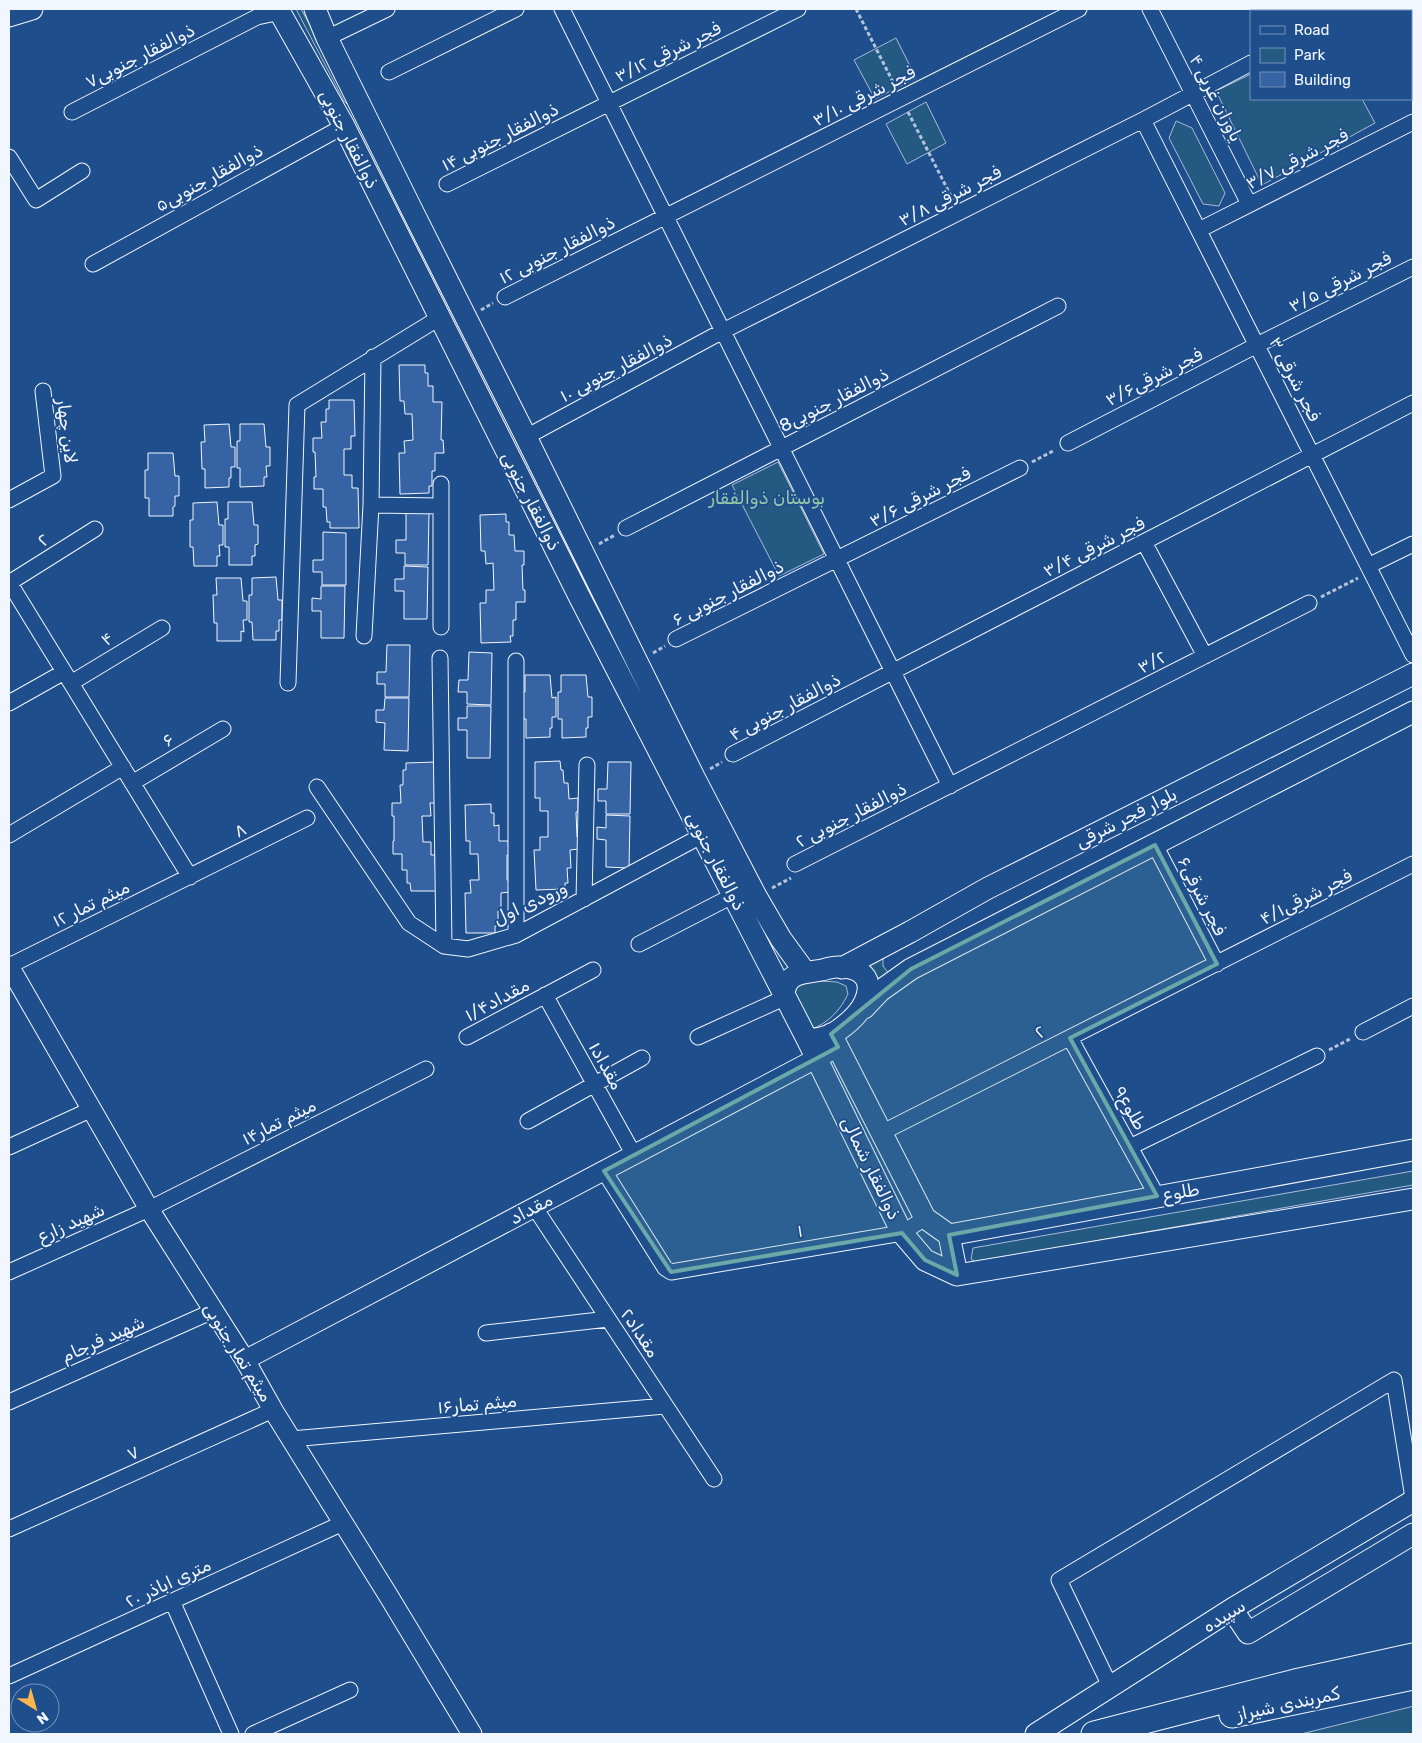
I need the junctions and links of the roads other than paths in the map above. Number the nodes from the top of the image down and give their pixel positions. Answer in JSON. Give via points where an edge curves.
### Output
{"nodes":[{"id":1,"x":32,"y":9,"type":"edge"},
{"id":2,"x":315,"y":9,"type":"edge"},
{"id":3,"x":387,"y":9,"type":"edge"},
{"id":4,"x":516,"y":9,"type":"edge"},
{"id":5,"x":562,"y":9,"type":"edge"},
{"id":6,"x":798,"y":9,"type":"edge"},
{"id":7,"x":1079,"y":9,"type":"edge"},
{"id":8,"x":1150,"y":9,"type":"edge"},
{"id":9,"x":280,"y":10,"type":"edge"},
{"id":10,"x":9,"y":16,"type":"edge"},
{"id":11,"x":327,"y":38,"type":"junction"},
{"id":12,"x":1250,"y":65,"type":"edge"},
{"id":13,"x":389,"y":72,"type":"dead end"},
{"id":14,"x":1193,"y":94,"type":"junction"},
{"id":15,"x":609,"y":103,"type":"junction"},
{"id":16,"x":72,"y":112,"type":"dead end"},
{"id":17,"x":1143,"y":120,"type":"junction"},
{"id":18,"x":1413,"y":122,"type":"edge"},
{"id":19,"x":344,"y":126,"type":"junction"},
{"id":20,"x":9,"y":157,"type":"edge"},
{"id":21,"x":82,"y":170,"type":"dead end"},
{"id":22,"x":447,"y":184,"type":"dead end"},
{"id":23,"x":1249,"y":204,"type":"junction"},
{"id":24,"x":666,"y":216,"type":"junction"},
{"id":25,"x":1199,"y":230,"type":"junction"},
{"id":26,"x":93,"y":264,"type":"dead end"},
{"id":27,"x":1413,"y":267,"type":"edge"},
{"id":28,"x":505,"y":297,"type":"road end"},
{"id":29,"x":1058,"y":306,"type":"dead end"},
{"id":30,"x":439,"y":318,"type":"junction"},
{"id":31,"x":723,"y":331,"type":"junction"},
{"id":32,"x":1257,"y":345,"type":"junction"},
{"id":33,"x":373,"y":358,"type":"junction"},
{"id":34,"x":43,"y":391,"type":"dead end"},
{"id":35,"x":1413,"y":403,"type":"edge"},
{"id":36,"x":526,"y":437,"type":"junction"},
{"id":37,"x":1068,"y":443,"type":"road end"},
{"id":38,"x":781,"y":448,"type":"junction"},
{"id":39,"x":1312,"y":455,"type":"junction"},
{"id":40,"x":1020,"y":468,"type":"road end"},
{"id":41,"x":441,"y":484,"type":"dead end"},
{"id":42,"x":9,"y":500,"type":"edge"},
{"id":43,"x":371,"y":505,"type":"junction"},
{"id":44,"x":441,"y":506,"type":"junction"},
{"id":45,"x":626,"y":528,"type":"road end"},
{"id":46,"x":96,"y":529,"type":"dead end"},
{"id":47,"x":1144,"y":542,"type":"junction"},
{"id":48,"x":1413,"y":544,"type":"edge"},
{"id":49,"x":837,"y":559,"type":"junction"},
{"id":50,"x":1370,"y":568,"type":"junction"},
{"id":51,"x":9,"y":582,"type":"edge"},
{"id":52,"x":599,"y":586,"type":"junction"},
{"id":53,"x":579,"y":596,"type":"junction"},
{"id":54,"x":1310,"y":603,"type":"road end"},
{"id":55,"x":441,"y":627,"type":"dead end"},
{"id":56,"x":162,"y":628,"type":"dead end"},
{"id":57,"x":364,"y":636,"type":"dead end"},
{"id":58,"x":676,"y":639,"type":"road end"},
{"id":59,"x":1413,"y":655,"type":"edge"},
{"id":60,"x":1205,"y":656,"type":"junction"},
{"id":61,"x":440,"y":658,"type":"dead end"},
{"id":62,"x":516,"y":660,"type":"dead end"},
{"id":63,"x":893,"y":672,"type":"junction"},
{"id":64,"x":1413,"y":674,"type":"edge"},
{"id":65,"x":67,"y":677,"type":"junction"},
{"id":66,"x":288,"y":683,"type":"dead end"},
{"id":67,"x":9,"y":703,"type":"edge"},
{"id":68,"x":1413,"y":712,"type":"edge"},
{"id":69,"x":223,"y":729,"type":"dead end"},
{"id":70,"x":733,"y":754,"type":"road end"},
{"id":71,"x":587,"y":765,"type":"dead end"},
{"id":72,"x":123,"y":768,"type":"junction"},
{"id":73,"x":132,"y":783,"type":"junction"},
{"id":74,"x":950,"y":786,"type":"junction"},
{"id":75,"x":317,"y":787,"type":"dead end"},
{"id":76,"x":308,"y":818,"type":"dead end"},
{"id":77,"x":703,"y":835,"type":"junction"},
{"id":78,"x":9,"y":836,"type":"edge"},
{"id":79,"x":1155,"y":845,"type":"junction"},
{"id":80,"x":796,"y":864,"type":"road end"},
{"id":81,"x":1413,"y":864,"type":"edge"},
{"id":82,"x":190,"y":876,"type":"junction"},
{"id":83,"x":734,"y":894,"type":"junction"},
{"id":84,"x":584,"y":899,"type":"junction"},
{"id":85,"x":910,"y":932,"type":"junction"},
{"id":86,"x":516,"y":934,"type":"junction"},
{"id":87,"x":639,"y":944,"type":"dead end"},
{"id":88,"x":444,"y":946,"type":"junction"},
{"id":89,"x":1216,"y":964,"type":"junction"},
{"id":90,"x":919,"y":965,"type":"junction"},
{"id":91,"x":9,"y":966,"type":"edge"},
{"id":92,"x":842,"y":968,"type":"junction"},
{"id":93,"x":592,"y":970,"type":"dead end"},
{"id":94,"x":805,"y":972,"type":"junction"},
{"id":95,"x":545,"y":995,"type":"junction"},
{"id":96,"x":785,"y":995,"type":"junction"},
{"id":97,"x":1413,"y":1006,"type":"edge"},
{"id":98,"x":860,"y":1012,"type":"junction"},
{"id":99,"x":1363,"y":1032,"type":"road end"},
{"id":100,"x":467,"y":1037,"type":"dead end"},
{"id":101,"x":698,"y":1037,"type":"dead end"},
{"id":102,"x":1070,"y":1038,"type":"junction"},
{"id":103,"x":807,"y":1039,"type":"junction"},
{"id":104,"x":834,"y":1040,"type":"junction"},
{"id":105,"x":1317,"y":1056,"type":"road end"},
{"id":106,"x":642,"y":1058,"type":"dead end"},
{"id":107,"x":817,"y":1058,"type":"junction"},
{"id":108,"x":426,"y":1069,"type":"dead end"},
{"id":109,"x":595,"y":1084,"type":"junction"},
{"id":110,"x":92,"y":1109,"type":"junction"},
{"id":111,"x":528,"y":1120,"type":"dead end"},
{"id":112,"x":880,"y":1133,"type":"junction"},
{"id":113,"x":9,"y":1147,"type":"edge"},
{"id":114,"x":1130,"y":1147,"type":"junction"},
{"id":115,"x":1413,"y":1150,"type":"edge"},
{"id":116,"x":634,"y":1155,"type":"junction"},
{"id":117,"x":604,"y":1171,"type":"junction"},
{"id":118,"x":1157,"y":1196,"type":"junction"},
{"id":119,"x":1413,"y":1199,"type":"edge"},
{"id":120,"x":535,"y":1208,"type":"junction"},
{"id":121,"x":149,"y":1209,"type":"junction"},
{"id":122,"x":926,"y":1218,"type":"junction"},
{"id":123,"x":902,"y":1233,"type":"junction"},
{"id":124,"x":949,"y":1235,"type":"junction"},
{"id":125,"x":9,"y":1272,"type":"edge"},
{"id":126,"x":957,"y":1275,"type":"junction"},
{"id":127,"x":212,"y":1311,"type":"junction"},
{"id":128,"x":608,"y":1319,"type":"junction"},
{"id":129,"x":486,"y":1334,"type":"dead end"},
{"id":130,"x":245,"y":1360,"type":"junction"},
{"id":131,"x":9,"y":1402,"type":"edge"},
{"id":132,"x":665,"y":1406,"type":"junction"},
{"id":133,"x":273,"y":1410,"type":"junction"},
{"id":134,"x":291,"y":1439,"type":"junction"},
{"id":135,"x":714,"y":1479,"type":"dead end"},
{"id":136,"x":1413,"y":1500,"type":"edge"},
{"id":137,"x":342,"y":1523,"type":"junction"},
{"id":138,"x":9,"y":1530,"type":"edge"},
{"id":139,"x":1413,"y":1534,"type":"edge"},
{"id":140,"x":172,"y":1601,"type":"junction"},
{"id":141,"x":1232,"y":1609,"type":"junction"},
{"id":142,"x":1413,"y":1656,"type":"edge"},
{"id":143,"x":9,"y":1676,"type":"edge"},
{"id":144,"x":1413,"y":1677,"type":"edge"},
{"id":145,"x":1111,"y":1688,"type":"junction"},
{"id":146,"x":350,"y":1690,"type":"dead end"},
{"id":147,"x":231,"y":1734,"type":"edge"},
{"id":148,"x":253,"y":1734,"type":"edge"},
{"id":149,"x":472,"y":1734,"type":"edge"},
{"id":150,"x":1036,"y":1734,"type":"edge"},
{"id":151,"x":1094,"y":1734,"type":"edge"},
{"id":152,"x":1164,"y":1734,"type":"edge"}],
"edges":[{"from":1,"to":10,"type":"main road"},
{"from":2,"to":11,"type":"main road","name":"ذوالفقار جنوبی"},
{"from":3,"to":11,"type":"street"},
{"from":4,"to":13,"type":"street"},
{"from":5,"to":15,"type":"street"},
{"from":6,"to":15,"type":"street","name":"۳/۱۲ فجر شرقی"},
{"from":7,"to":24,"type":"street","name":"۳/۱۰ فجر شرقی"},
{"from":8,"to":14,"type":"street","name":"۴ یاوران غربی"},
{"from":9,"to":16,"type":"street","name":"ذوالفقار جنوبی۷","via":[[257,17]]},
{"from":9,"to":19,"type":"main road","name":"ذوالفقار جنوبی"},
{"from":11,"to":36,"type":"main road","name":"ذوالفقار جنوبی"},
{"from":12,"to":14,"type":"street","name":"۳/۸ فجر شرقی"},
{"from":14,"to":17,"type":"street","name":"۳/۸ فجر شرقی"},
{"from":14,"to":23,"type":"street","name":"۴ یاوران غربی"},
{"from":15,"to":22,"type":"street","name":"۱۴ ذوالفقار جنوبی"},
{"from":15,"to":24,"type":"street"},
{"from":17,"to":25,"type":"street","name":"۳ فجر شرقی"},
{"from":17,"to":31,"type":"street","name":"۳/۸ فجر شرقی"},
{"from":18,"to":23,"type":"street","name":"۳/۷ فجر شرقی"},
{"from":19,"to":26,"type":"street","name":"ذوالفقار جنوبی۵"},
{"from":19,"to":30,"type":"main road","name":"ذوالفقار جنوبی"},
{"from":20,"to":21,"type":"street","via":[[36,200]]},
{"from":23,"to":25,"type":"street","name":"۳/۷ فجر شرقی"},
{"from":24,"to":28,"type":"street","name":"۱۲ ذوالفقار جنوبی"},
{"from":24,"to":31,"type":"street"},
{"from":25,"to":32,"type":"street","name":"۳ فجر شرقی"},
{"from":27,"to":32,"type":"street","name":"۳/۵ فجر شرقی"},
{"from":29,"to":38,"type":"street","name":"8ذوالفقار جنوبی"},
{"from":30,"to":33,"type":"street"},
{"from":30,"to":53,"type":"main road","name":"ذوالفقار جنوبی"},
{"from":31,"to":36,"type":"street","name":"۱۰ ذوالفقار جنوبی"},
{"from":31,"to":38,"type":"street"},
{"from":32,"to":37,"type":"street","name":"فجر شرقی۳/۶"},
{"from":32,"to":39,"type":"street","name":"۳ فجر شرقی"},
{"from":33,"to":43,"type":"street"},
{"from":33,"to":66,"type":"street","via":[[298,405]]},
{"from":34,"to":42,"type":"street","name":"لاین چهار","via":[[53,476]]},
{"from":35,"to":39,"type":"street","name":"۳/۴ فجر شرقی"},
{"from":36,"to":52,"type":"main road","name":"ذوالفقار جنوبی"},
{"from":38,"to":45,"type":"street","name":"8ذوالفقار جنوبی"},
{"from":38,"to":49,"type":"street"},
{"from":39,"to":47,"type":"street","name":"۳/۴ فجر شرقی"},
{"from":39,"to":50,"type":"street","name":"۳ فجر شرقی"},
{"from":40,"to":49,"type":"street","name":"۳/۶ فجر شرقی"},
{"from":41,"to":44,"type":"street"},
{"from":43,"to":44,"type":"street"},
{"from":43,"to":57,"type":"street"},
{"from":44,"to":55,"type":"street"},
{"from":46,"to":51,"type":"street","name":"۲"},
{"from":47,"to":60,"type":"street"},
{"from":47,"to":63,"type":"street","name":"۳/۴ فجر شرقی"},
{"from":48,"to":50,"type":"street"},
{"from":49,"to":58,"type":"street","name":"۶ ذوالفقار جنوبی"},
{"from":49,"to":63,"type":"street"},
{"from":50,"to":59,"type":"street","name":"۳ فجر شرقی"},
{"from":51,"to":65,"type":"street"},
{"from":52,"to":53,"type":"main road"},
{"from":52,"to":94,"type":"main road","name":"ذوالفقار جنوبی","via":[[756,896]]},
{"from":53,"to":77,"type":"main road","name":"ذوالفقار جنوبی"},
{"from":54,"to":60,"type":"street","name":"۳/۲"},
{"from":56,"to":65,"type":"street","name":"۴"},
{"from":60,"to":74,"type":"street","name":"۳/۲"},
{"from":61,"to":88,"type":"street"},
{"from":62,"to":86,"type":"street"},
{"from":63,"to":70,"type":"street","name":"۴ ذوالفقار جنوبی"},
{"from":63,"to":74,"type":"street"},
{"from":64,"to":85,"type":"main road","name":"بلوار فجر شرقی","via":[[988,888]]},
{"from":65,"to":67,"type":"street","name":"۴"},
{"from":65,"to":72,"type":"street"},
{"from":68,"to":79,"type":"main road","name":"بلوار فجر شرقی"},
{"from":69,"to":73,"type":"street","name":"۶"},
{"from":71,"to":84,"type":"street"},
{"from":72,"to":73,"type":"street"},
{"from":72,"to":78,"type":"street"},
{"from":73,"to":82,"type":"street"},
{"from":74,"to":80,"type":"street","name":"۲ ذوالفقار جنوبی"},
{"from":75,"to":88,"type":"street","name":"ورودی اول","via":[[409,923]]},
{"from":76,"to":82,"type":"street","name":"۸"},
{"from":77,"to":83,"type":"main road","name":"ذوالفقار جنوبی"},
{"from":77,"to":84,"type":"street","name":"ورودی اول"},
{"from":79,"to":89,"type":"street","name":"فجر شرقی۶"},
{"from":79,"to":90,"type":"main road","name":"بلوار فجر شرقی"},
{"from":81,"to":89,"type":"street","name":"فجر شرقی۴/۱"},
{"from":82,"to":91,"type":"street","name":"میثم تمار ۱۲"},
{"from":83,"to":87,"type":"street"},
{"from":83,"to":96,"type":"main road","name":"ذوالفقار جنوبی"},
{"from":84,"to":86,"type":"street","name":"ورودی اول"},
{"from":85,"to":90,"type":"main road","via":[[894,947],[892,955],[895,962],[903,966]]},
{"from":85,"to":92,"type":"main road","name":"بلوار فجر شرقی"},
{"from":86,"to":88,"type":"street","name":"ورودی اول","via":[[468,949]]},
{"from":89,"to":102,"type":"street","name":"۲"},
{"from":90,"to":98,"type":"main road","name":"بلوار فجر شرقی","via":[[880,991]]},
{"from":91,"to":110,"type":"street","name":"میثم تمار جنوبی"},
{"from":92,"to":94,"type":"main road"},
{"from":92,"to":98,"type":"main road","via":[[859,972],[866,979],[869,987],[867,998]]},
{"from":93,"to":95,"type":"street","name":"مقداد۱/۴"},
{"from":94,"to":96,"type":"main road","via":[[792,977],[785,985]]},
{"from":95,"to":100,"type":"street","name":"مقداد۱/۴"},
{"from":95,"to":109,"type":"street","name":"مقداد۱"},
{"from":96,"to":101,"type":"street"},
{"from":96,"to":103,"type":"main road"},
{"from":97,"to":99,"type":"street"},
{"from":98,"to":104,"type":"main road"},
{"from":102,"to":112,"type":"street","name":"۲"},
{"from":102,"to":114,"type":"street","name":"طلوع۹"},
{"from":103,"to":104,"type":"main road"},
{"from":103,"to":107,"type":"main road","name":"ذوالفقار شمالی"},
{"from":104,"to":107,"type":"street","name":"مقداد"},
{"from":104,"to":112,"type":"main road","name":"ذوالفقار شمالی"},
{"from":105,"to":114,"type":"street"},
{"from":106,"to":109,"type":"street"},
{"from":107,"to":116,"type":"street","name":"مقداد"},
{"from":107,"to":123,"type":"main road","name":"ذوالفقار شمالی"},
{"from":108,"to":121,"type":"street","name":"میثم تمار۱۴"},
{"from":109,"to":111,"type":"street"},
{"from":109,"to":116,"type":"street","name":"مقداد۱"},
{"from":110,"to":113,"type":"street"},
{"from":110,"to":121,"type":"street","name":"میثم تمار جنوبی"},
{"from":112,"to":122,"type":"main road","name":"ذوالفقار شمالی"},
{"from":114,"to":118,"type":"street","name":"طلوع۹"},
{"from":115,"to":118,"type":"main road","name":"طلوع"},
{"from":116,"to":117,"type":"street","name":"مقداد"},
{"from":117,"to":120,"type":"street","name":"مقداد"},
{"from":117,"to":123,"type":"street","name":"۱","via":[[665,1268],[671,1272]]},
{"from":118,"to":124,"type":"main road","name":"طلوع"},
{"from":119,"to":126,"type":"main road"},
{"from":120,"to":128,"type":"street","name":"مقداد۲"},
{"from":120,"to":130,"type":"street","name":"مقداد"},
{"from":121,"to":125,"type":"street","name":"شهید زارع"},
{"from":121,"to":127,"type":"street","name":"میثم تمار جنوبی"},
{"from":122,"to":123,"type":"street","name":"۱"},
{"from":122,"to":124,"type":"main road","name":"ذوالفقار شمالی"},
{"from":123,"to":126,"type":"main road","name":"ذوالفقار شمالی","via":[[925,1260]]},
{"from":124,"to":126,"type":"main road"},
{"from":127,"to":130,"type":"street","name":"میثم تمار جنوبی"},
{"from":127,"to":131,"type":"street","name":"شهید فرجام"},
{"from":128,"to":129,"type":"street"},
{"from":128,"to":132,"type":"street","name":"مقداد۲"},
{"from":130,"to":133,"type":"street","name":"میثم تمار جنوبی"},
{"from":132,"to":134,"type":"street","name":"میثم تمار۱۶"},
{"from":132,"to":135,"type":"street","name":"مقداد۲"},
{"from":133,"to":134,"type":"street","name":"میثم تمار جنوبی"},
{"from":133,"to":138,"type":"street","name":"۷"},
{"from":134,"to":137,"type":"street","name":"میثم تمار جنوبی"},
{"from":136,"to":141,"type":"main road","name":"سپیده"},
{"from":136,"to":145,"type":"street","via":[[1394,1380],[1059,1580]]},
{"from":137,"to":140,"type":"street","name":"۲۰ متری اباذر"},
{"from":137,"to":149,"type":"street","name":"میثم تمار جنوبی"},
{"from":139,"to":141,"type":"main road","name":"سپیده","via":[[1248,1633]]},
{"from":140,"to":143,"type":"street","name":"۲۰ متری اباذر"},
{"from":140,"to":147,"type":"street"},
{"from":141,"to":145,"type":"main road","name":"سپیده"},
{"from":142,"to":151,"type":"highway","via":[[1295,1682]]},
{"from":144,"to":152,"type":"highway","name":"کمربندی شیراز","via":[[1238,1714]]},
{"from":145,"to":150,"type":"main road","name":"سپیده"},
{"from":146,"to":148,"type":"street"}]}
